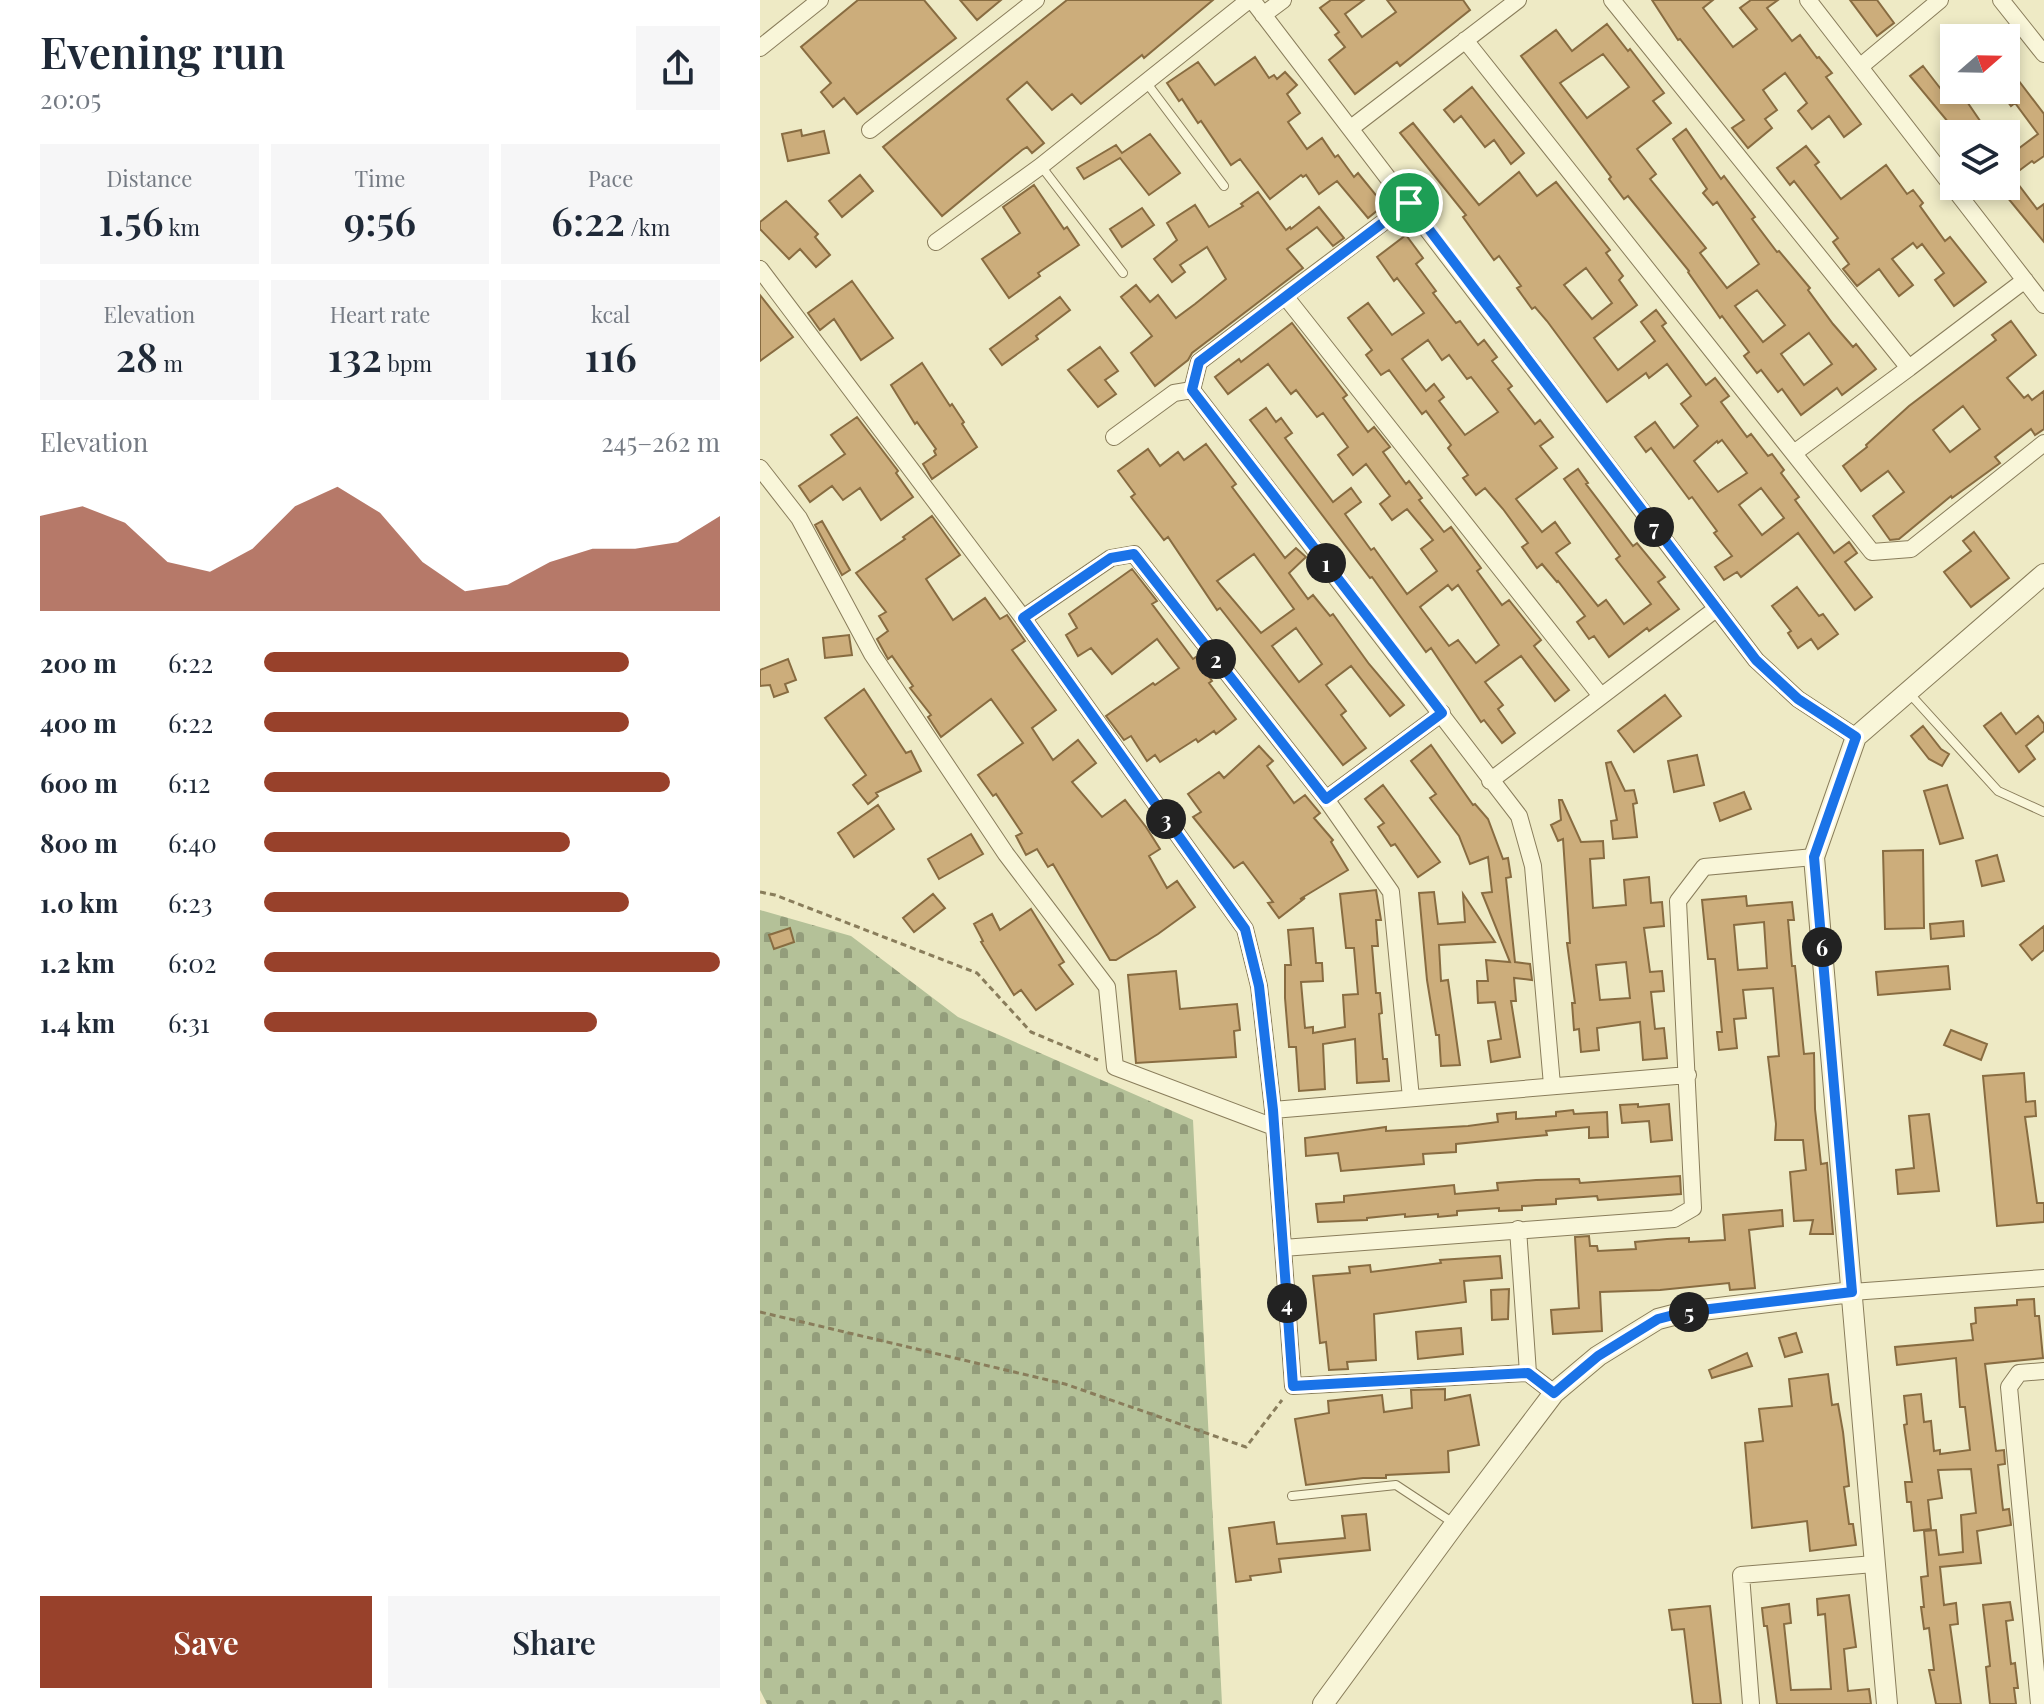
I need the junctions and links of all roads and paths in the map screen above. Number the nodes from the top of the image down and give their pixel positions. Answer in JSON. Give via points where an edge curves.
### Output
{"nodes":[{"id":1,"x":820,"y":0,"type":"edge"},
{"id":2,"x":1036,"y":0,"type":"edge"},
{"id":3,"x":1251,"y":0,"type":"edge"},
{"id":4,"x":1283,"y":0,"type":"edge"},
{"id":5,"x":1518,"y":0,"type":"edge"},
{"id":6,"x":1612,"y":0,"type":"edge"},
{"id":7,"x":1808,"y":0,"type":"edge"},
{"id":8,"x":1940,"y":0,"type":"edge"},
{"id":9,"x":2001,"y":0,"type":"edge"},
{"id":10,"x":1263,"y":15,"type":"junction"},
{"id":11,"x":1465,"y":40,"type":"junction"},
{"id":12,"x":760,"y":48,"type":"edge"},
{"id":13,"x":2044,"y":54,"type":"edge"},
{"id":14,"x":1861,"y":66,"type":"junction"},
{"id":15,"x":1146,"y":82,"type":"junction"},
{"id":16,"x":1351,"y":128,"type":"junction"},
{"id":17,"x":870,"y":130,"type":"dead end"},
{"id":18,"x":1041,"y":166,"type":"junction"},
{"id":19,"x":1224,"y":186,"type":"dead end"},
{"id":20,"x":1409,"y":203,"type":"junction"},
{"id":21,"x":936,"y":242,"type":"dead end"},
{"id":22,"x":760,"y":269,"type":"edge"},
{"id":23,"x":1123,"y":273,"type":"dead end"},
{"id":24,"x":2025,"y":280,"type":"junction"},
{"id":25,"x":1285,"y":296,"type":"junction"},
{"id":26,"x":2044,"y":305,"type":"edge"},
{"id":27,"x":1909,"y":368,"type":"junction"},
{"id":28,"x":1192,"y":390,"type":"junction"},
{"id":29,"x":1114,"y":437,"type":"dead end"},
{"id":30,"x":2044,"y":443,"type":"edge"},
{"id":31,"x":1794,"y":453,"type":"junction"},
{"id":32,"x":760,"y":468,"type":"edge"},
{"id":33,"x":2044,"y":574,"type":"edge"},
{"id":34,"x":1716,"y":609,"type":"junction"},
{"id":35,"x":1023,"y":618,"type":"junction"},
{"id":36,"x":1908,"y":692,"type":"junction"},
{"id":37,"x":1601,"y":696,"type":"junction"},
{"id":38,"x":1442,"y":713,"type":"junction"},
{"id":39,"x":1856,"y":737,"type":"junction"},
{"id":40,"x":1490,"y":781,"type":"junction"},
{"id":41,"x":1326,"y":799,"type":"junction"},
{"id":42,"x":2044,"y":812,"type":"edge"},
{"id":43,"x":1814,"y":857,"type":"junction"},
{"id":44,"x":760,"y":892,"type":"edge"},
{"id":45,"x":1115,"y":1067,"type":"junction"},
{"id":46,"x":1688,"y":1075,"type":"junction"},
{"id":47,"x":1552,"y":1085,"type":"junction"},
{"id":48,"x":1411,"y":1098,"type":"junction"},
{"id":49,"x":1273,"y":1110,"type":"junction"},
{"id":50,"x":1274,"y":1127,"type":"junction"},
{"id":51,"x":1518,"y":1229,"type":"junction"},
{"id":52,"x":1283,"y":1248,"type":"junction"},
{"id":53,"x":2044,"y":1278,"type":"edge"},
{"id":54,"x":1852,"y":1292,"type":"junction"},
{"id":55,"x":760,"y":1312,"type":"edge"},
{"id":56,"x":2044,"y":1371,"type":"edge"},
{"id":57,"x":1528,"y":1373,"type":"junction"},
{"id":58,"x":1293,"y":1386,"type":"junction"},
{"id":59,"x":1554,"y":1393,"type":"junction"},
{"id":60,"x":1292,"y":1496,"type":"dead end"},
{"id":61,"x":1455,"y":1524,"type":"junction"},
{"id":62,"x":1874,"y":1564,"type":"junction"},
{"id":63,"x":1323,"y":1704,"type":"edge"},
{"id":64,"x":1751,"y":1704,"type":"edge"},
{"id":65,"x":1887,"y":1704,"type":"edge"},
{"id":66,"x":2039,"y":1704,"type":"edge"}],
"edges":[{"from":1,"to":12,"type":"street"},
{"from":2,"to":17,"type":"street"},
{"from":3,"to":10,"type":"street"},
{"from":3,"to":15,"type":"street"},
{"from":4,"to":10,"type":"street"},
{"from":5,"to":11,"type":"street"},
{"from":6,"to":27,"type":"street"},
{"from":7,"to":14,"type":"street"},
{"from":8,"to":14,"type":"street"},
{"from":9,"to":13,"type":"street"},
{"from":10,"to":16,"type":"street"},
{"from":11,"to":16,"type":"street"},
{"from":11,"to":31,"type":"street"},
{"from":14,"to":24,"type":"street"},
{"from":15,"to":18,"type":"street"},
{"from":15,"to":19,"type":"lane"},
{"from":16,"to":20,"type":"street"},
{"from":18,"to":21,"type":"street"},
{"from":18,"to":23,"type":"lane"},
{"from":20,"to":25,"type":"street"},
{"from":20,"to":34,"type":"street"},
{"from":22,"to":35,"type":"street"},
{"from":24,"to":26,"type":"street"},
{"from":24,"to":27,"type":"street"},
{"from":25,"to":28,"type":"street","via":[[1199,362]]},
{"from":25,"to":37,"type":"street"},
{"from":27,"to":31,"type":"street"},
{"from":28,"to":29,"type":"street","via":[[1174,393]]},
{"from":28,"to":38,"type":"street"},
{"from":30,"to":31,"type":"street","via":[[1911,549],[1872,552]]},
{"from":32,"to":45,"type":"street","via":[[799,518],[872,654],[1006,854],[1107,987]]},
{"from":33,"to":36,"type":"street"},
{"from":34,"to":37,"type":"street"},
{"from":34,"to":39,"type":"street","via":[[1756,660],[1798,699]]},
{"from":35,"to":41,"type":"street","via":[[1111,558],[1134,554]]},
{"from":35,"to":49,"type":"street","via":[[1245,929],[1259,986]]},
{"from":36,"to":39,"type":"street"},
{"from":36,"to":42,"type":"lane","via":[[1998,791]]},
{"from":37,"to":40,"type":"street"},
{"from":38,"to":40,"type":"street"},
{"from":38,"to":41,"type":"street"},
{"from":39,"to":43,"type":"street"},
{"from":40,"to":47,"type":"street","via":[[1519,816],[1533,866]]},
{"from":41,"to":48,"type":"street","via":[[1391,892]]},
{"from":43,"to":46,"type":"street","via":[[1704,867],[1678,901]]},
{"from":43,"to":54,"type":"street"},
{"from":44,"to":45,"type":"path","via":[[977,973],[1031,1032]]},
{"from":45,"to":50,"type":"street"},
{"from":46,"to":47,"type":"street"},
{"from":46,"to":51,"type":"street","via":[[1693,1208],[1674,1219]]},
{"from":47,"to":48,"type":"street"},
{"from":48,"to":49,"type":"street"},
{"from":49,"to":50,"type":"street"},
{"from":50,"to":52,"type":"street"},
{"from":51,"to":52,"type":"street"},
{"from":51,"to":57,"type":"street"},
{"from":52,"to":58,"type":"street"},
{"from":53,"to":54,"type":"street"},
{"from":54,"to":59,"type":"street","via":[[1658,1319],[1598,1356]]},
{"from":54,"to":62,"type":"street"},
{"from":55,"to":58,"type":"path","via":[[1065,1384],[1246,1447]]},
{"from":56,"to":66,"type":"street","via":[[2019,1373],[2009,1387]]},
{"from":57,"to":58,"type":"street"},
{"from":57,"to":59,"type":"street"},
{"from":59,"to":61,"type":"street"},
{"from":60,"to":61,"type":"lane","via":[[1396,1485]]},
{"from":61,"to":63,"type":"street"},
{"from":62,"to":64,"type":"street","via":[[1741,1575]]},
{"from":62,"to":65,"type":"street"}]}
